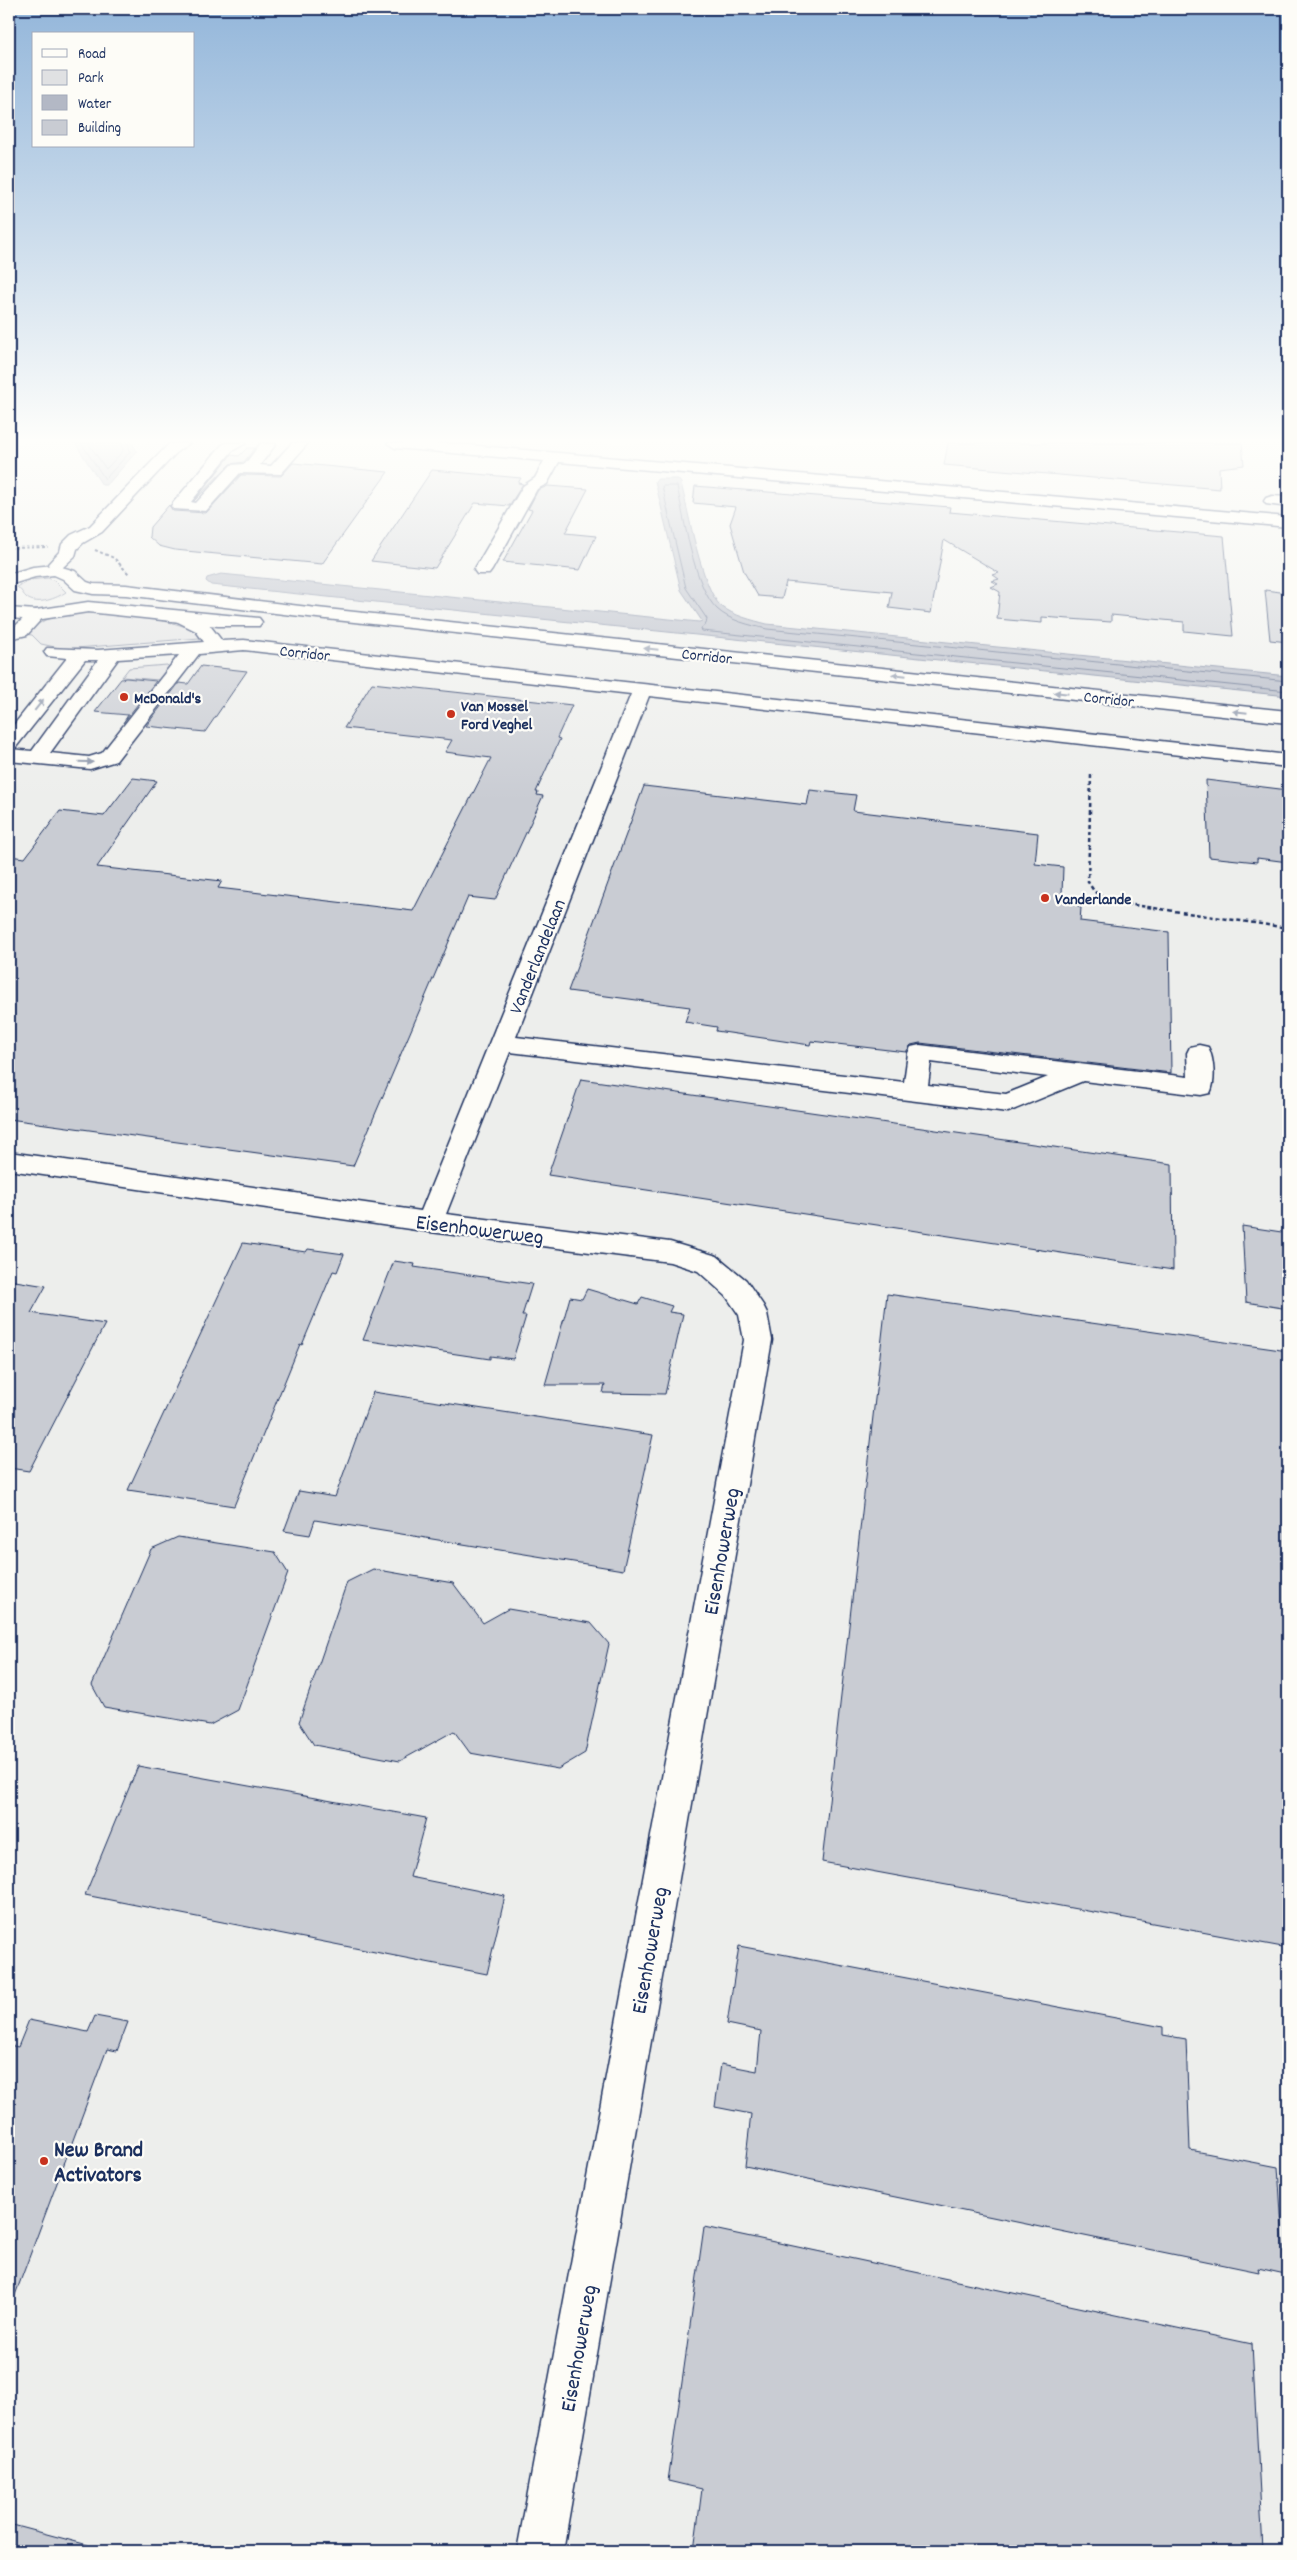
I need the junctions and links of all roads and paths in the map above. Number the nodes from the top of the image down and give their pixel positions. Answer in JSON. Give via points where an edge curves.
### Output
{"nodes":[{"id":1,"x":54,"y":562,"type":"edge"},
{"id":2,"x":78,"y":562,"type":"edge"},
{"id":3,"x":487,"y":562,"type":"edge"},
{"id":4,"x":49,"y":566,"type":"junction"},
{"id":5,"x":75,"y":567,"type":"junction"},
{"id":6,"x":483,"y":570,"type":"dead end"},
{"id":7,"x":12,"y":575,"type":"edge"},
{"id":8,"x":87,"y":584,"type":"junction"},
{"id":9,"x":9,"y":601,"type":"edge"},
{"id":10,"x":69,"y":605,"type":"junction"},
{"id":11,"x":26,"y":613,"type":"edge"},
{"id":12,"x":182,"y":617,"type":"junction"},
{"id":13,"x":233,"y":620,"type":"junction"},
{"id":14,"x":10,"y":636,"type":"edge"},
{"id":15,"x":216,"y":646,"type":"junction"},
{"id":16,"x":194,"y":648,"type":"junction"},
{"id":17,"x":53,"y":652,"type":"dead end"},
{"id":18,"x":79,"y":655,"type":"junction"},
{"id":19,"x":109,"y":659,"type":"junction"},
{"id":20,"x":181,"y":665,"type":"junction"},
{"id":21,"x":642,"y":690,"type":"junction"},
{"id":22,"x":1288,"y":717,"type":"edge"},
{"id":23,"x":1269,"y":733,"type":"dead end"},
{"id":24,"x":9,"y":743,"type":"edge"},
{"id":25,"x":9,"y":755,"type":"edge"},
{"id":26,"x":37,"y":758,"type":"junction"},
{"id":27,"x":1288,"y":761,"type":"edge"},
{"id":28,"x":1091,"y":775,"type":"dead end"},
{"id":29,"x":1288,"y":928,"type":"edge"},
{"id":30,"x":501,"y":1043,"type":"junction"},
{"id":31,"x":1199,"y":1054,"type":"dead end"},
{"id":32,"x":1082,"y":1072,"type":"junction"},
{"id":33,"x":915,"y":1092,"type":"junction"},
{"id":34,"x":9,"y":1161,"type":"edge"},
{"id":35,"x":430,"y":1222,"type":"junction"},
{"id":36,"x":540,"y":2551,"type":"edge"}],
"edges":[{"from":1,"to":4,"type":"street"},
{"from":2,"to":5,"type":"street"},
{"from":3,"to":6,"type":"street"},
{"from":4,"to":5,"type":"street"},
{"from":4,"to":7,"type":"street"},
{"from":4,"to":8,"type":"street","via":[[69,575],[78,584]]},
{"from":5,"to":8,"type":"street","via":[[86,574]]},
{"from":8,"to":10,"type":"street"},
{"from":22,"to":8,"type":"street","name":"Corridor","one_way":true,"via":[[326,614]]},
{"from":9,"to":11,"type":"street"},
{"from":10,"to":11,"type":"street"},
{"from":10,"to":12,"type":"street","name":"Corridor"},
{"from":10,"to":13,"type":"street","name":"Corridor","via":[[221,616]]},
{"from":11,"to":14,"type":"street","via":[[21,630]]},
{"from":12,"to":13,"type":"street","name":"Corridor"},
{"from":12,"to":15,"type":"street","name":"Corridor","via":[[202,627]]},
{"from":13,"to":23,"type":"street","name":"Corridor"},
{"from":15,"to":16,"type":"street","name":"Corridor"},
{"from":15,"to":21,"type":"street","name":"Corridor","via":[[244,645]]},
{"from":16,"to":19,"type":"street","name":"Corridor"},
{"from":16,"to":20,"type":"street"},
{"from":17,"to":18,"type":"street","name":"Corridor"},
{"from":18,"to":19,"type":"street","name":"Corridor"},
{"from":24,"to":18,"type":"street","one_way":true},
{"from":19,"to":20,"type":"street","via":[[168,661]]},
{"from":19,"to":26,"type":"street"},
{"from":26,"to":20,"type":"street","one_way":true,"via":[[90,763],[109,757]]},
{"from":21,"to":27,"type":"street","name":"Corridor"},
{"from":21,"to":30,"type":"street","name":"Vanderlandelaan"},
{"from":25,"to":26,"type":"street"},
{"from":28,"to":29,"type":"path","via":[[1088,882],[1094,891],[1107,901]]},
{"from":30,"to":33,"type":"street"},
{"from":30,"to":35,"type":"street","name":"Vanderlandelaan"},
{"from":31,"to":32,"type":"street","via":[[1201,1087]]},
{"from":32,"to":33,"type":"street","via":[[1008,1103]]},
{"from":32,"to":33,"type":"street","via":[[920,1052]]},
{"from":34,"to":35,"type":"street","name":"Eisenhowerweg"},
{"from":35,"to":36,"type":"street","name":"Eisenhowerweg","via":[[670,1252],[707,1263],[736,1288],[753,1313],[758,1340]]}]}
